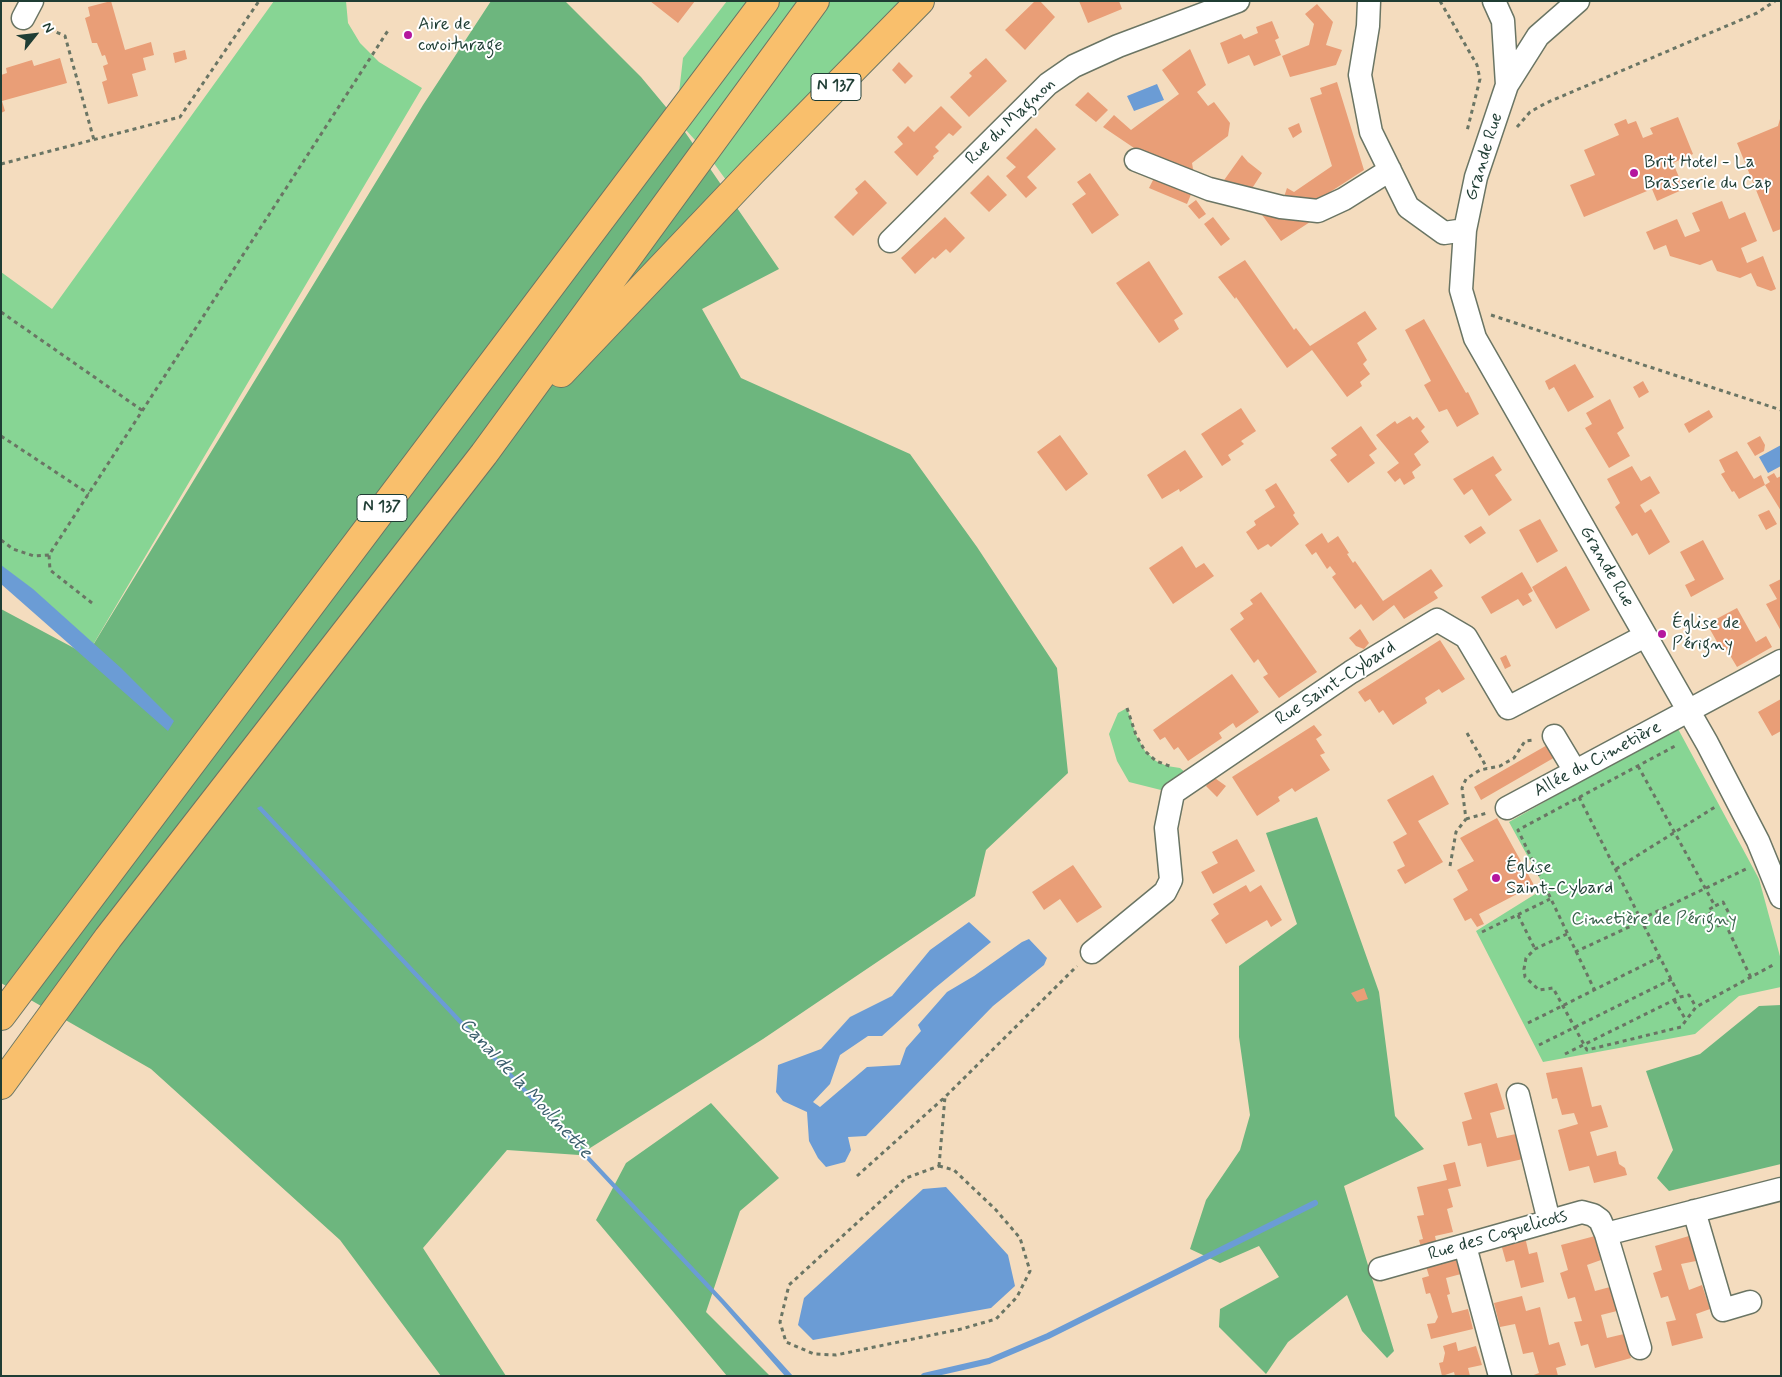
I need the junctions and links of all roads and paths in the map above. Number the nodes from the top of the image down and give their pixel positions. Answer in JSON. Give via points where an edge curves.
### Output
{"nodes":[{"id":1,"x":259,"y":1,"type":"edge"},
{"id":2,"x":765,"y":1,"type":"edge"},
{"id":3,"x":815,"y":1,"type":"edge"},
{"id":4,"x":920,"y":1,"type":"edge"},
{"id":5,"x":1238,"y":1,"type":"edge"},
{"id":6,"x":1369,"y":1,"type":"edge"},
{"id":7,"x":1440,"y":1,"type":"edge"},
{"id":8,"x":1494,"y":1,"type":"edge"},
{"id":9,"x":1578,"y":1,"type":"edge"},
{"id":10,"x":1775,"y":1,"type":"edge"},
{"id":11,"x":28,"y":10,"type":"edge"},
{"id":12,"x":389,"y":29,"type":"dead end"},
{"id":13,"x":1507,"y":85,"type":"junction"},
{"id":14,"x":1515,"y":129,"type":"dead end"},
{"id":15,"x":94,"y":140,"type":"junction"},
{"id":16,"x":1486,"y":147,"type":"junction"},
{"id":17,"x":1136,"y":160,"type":"dead end"},
{"id":18,"x":1,"y":164,"type":"edge"},
{"id":19,"x":1390,"y":170,"type":"junction"},
{"id":20,"x":1465,"y":230,"type":"junction"},
{"id":21,"x":890,"y":241,"type":"dead end"},
{"id":22,"x":1,"y":312,"type":"edge"},
{"id":23,"x":1467,"y":313,"type":"junction"},
{"id":24,"x":1781,"y":410,"type":"edge"},
{"id":25,"x":143,"y":411,"type":"junction"},
{"id":26,"x":1,"y":436,"type":"edge"},
{"id":27,"x":484,"y":454,"type":"junction"},
{"id":28,"x":89,"y":494,"type":"junction"},
{"id":29,"x":1,"y":540,"type":"edge"},
{"id":30,"x":49,"y":555,"type":"junction"},
{"id":31,"x":92,"y":603,"type":"dead end"},
{"id":32,"x":1645,"y":636,"type":"junction"},
{"id":33,"x":1781,"y":661,"type":"edge"},
{"id":34,"x":1126,"y":708,"type":"dead end"},
{"id":35,"x":1689,"y":711,"type":"junction"},
{"id":36,"x":1467,"y":733,"type":"dead end"},
{"id":37,"x":1554,"y":736,"type":"joint"},
{"id":38,"x":1677,"y":745,"type":"dead end"},
{"id":39,"x":1638,"y":766,"type":"junction"},
{"id":40,"x":1486,"y":768,"type":"junction"},
{"id":41,"x":1575,"y":771,"type":"junction"},
{"id":42,"x":1193,"y":779,"type":"junction"},
{"id":43,"x":1579,"y":797,"type":"junction"},
{"id":44,"x":1714,"y":807,"type":"dead end"},
{"id":45,"x":1506,"y":808,"type":"dead end"},
{"id":46,"x":1675,"y":832,"type":"junction"},
{"id":47,"x":1450,"y":866,"type":"dead end"},
{"id":48,"x":1616,"y":869,"type":"junction"},
{"id":49,"x":1746,"y":869,"type":"dead end"},
{"id":50,"x":1707,"y":889,"type":"junction"},
{"id":51,"x":1781,"y":897,"type":"edge"},
{"id":52,"x":1550,"y":899,"type":"junction"},
{"id":53,"x":1715,"y":906,"type":"junction"},
{"id":54,"x":1518,"y":915,"type":"junction"},
{"id":55,"x":1642,"y":920,"type":"junction"},
{"id":56,"x":1725,"y":923,"type":"junction"},
{"id":57,"x":1482,"y":932,"type":"dead end"},
{"id":58,"x":1567,"y":934,"type":"junction"},
{"id":59,"x":1535,"y":950,"type":"junction"},
{"id":60,"x":1092,"y":952,"type":"joint"},
{"id":61,"x":1575,"y":952,"type":"junction"},
{"id":62,"x":1660,"y":957,"type":"dead end"},
{"id":63,"x":1773,"y":966,"type":"dead end"},
{"id":64,"x":1751,"y":978,"type":"junction"},
{"id":65,"x":1672,"y":979,"type":"junction"},
{"id":66,"x":1595,"y":991,"type":"junction"},
{"id":67,"x":1680,"y":997,"type":"junction"},
{"id":68,"x":1674,"y":1000,"type":"junction"},
{"id":69,"x":1563,"y":1007,"type":"junction"},
{"id":70,"x":1696,"y":1007,"type":"junction"},
{"id":71,"x":1,"y":1016,"type":"edge"},
{"id":72,"x":1686,"y":1020,"type":"junction"},
{"id":73,"x":1528,"y":1023,"type":"dead end"},
{"id":74,"x":1574,"y":1027,"type":"junction"},
{"id":75,"x":1539,"y":1045,"type":"dead end"},
{"id":76,"x":1584,"y":1046,"type":"junction"},
{"id":77,"x":1565,"y":1054,"type":"dead end"},
{"id":78,"x":1,"y":1085,"type":"edge"},
{"id":79,"x":1518,"y":1095,"type":"dead end"},
{"id":80,"x":945,"y":1097,"type":"junction"},
{"id":81,"x":939,"y":1166,"type":"junction"},
{"id":82,"x":856,"y":1176,"type":"dead end"},
{"id":83,"x":1781,"y":1189,"type":"edge"},
{"id":84,"x":1694,"y":1211,"type":"junction"},
{"id":85,"x":1549,"y":1221,"type":"junction"},
{"id":86,"x":1606,"y":1234,"type":"junction"},
{"id":87,"x":1465,"y":1246,"type":"junction"},
{"id":88,"x":1380,"y":1269,"type":"dead end"},
{"id":89,"x":1750,"y":1302,"type":"dead end"},
{"id":90,"x":1640,"y":1348,"type":"dead end"},
{"id":91,"x":1500,"y":1376,"type":"edge"}],
"edges":[{"from":1,"to":15,"type":"path","via":[[180,117]]},
{"from":2,"to":71,"type":"highway","number":"N 137"},
{"from":3,"to":27,"type":"highway","number":"N 137"},
{"from":4,"to":27,"type":"highway","number":"N 137"},
{"from":5,"to":21,"type":"street","name":"Rue du Magnon","via":[[1118,46],[1074,66],[1055,79]]},
{"from":6,"to":19,"type":"street","via":[[1360,76],[1371,132]]},
{"from":7,"to":16,"type":"path","via":[[1477,65],[1480,79],[1466,141]]},
{"from":8,"to":13,"type":"street","name":"Grande Rue","via":[[1503,21]]},
{"from":9,"to":13,"type":"street","name":"Grande Rue","via":[[1538,36]]},
{"from":10,"to":14,"type":"path","via":[[1757,13],[1546,103],[1530,112]]},
{"from":11,"to":15,"type":"path","via":[[65,36]]},
{"from":12,"to":25,"type":"path"},
{"from":13,"to":16,"type":"street","name":"Grande Rue"},
{"from":15,"to":18,"type":"path"},
{"from":16,"to":20,"type":"street","name":"Grande Rue"},
{"from":17,"to":19,"type":"street","via":[[1209,189],[1281,207],[1318,212]]},
{"from":19,"to":20,"type":"street","via":[[1408,207],[1444,233]]},
{"from":20,"to":23,"type":"street","name":"Grande Rue","via":[[1461,290]]},
{"from":22,"to":25,"type":"path"},
{"from":23,"to":24,"type":"path","via":[[1482,312]]},
{"from":23,"to":32,"type":"street","name":"Grande Rue","via":[[1475,338]]},
{"from":25,"to":28,"type":"path"},
{"from":26,"to":28,"type":"path"},
{"from":27,"to":78,"type":"highway","number":"N 137","via":[[108,938]]},
{"from":28,"to":30,"type":"path"},
{"from":29,"to":30,"type":"path","via":[[13,549],[34,556]]},
{"from":30,"to":31,"type":"path","via":[[50,570]]},
{"from":32,"to":35,"type":"street","name":"Grande Rue"},
{"from":32,"to":42,"type":"street","name":"Rue Saint-Cybard","via":[[1508,708],[1466,637],[1437,620],[1351,672]]},
{"from":33,"to":35,"type":"street","name":"Allée du Cimetière"},
{"from":34,"to":42,"type":"path","via":[[1145,750],[1156,761],[1180,768]]},
{"from":35,"to":41,"type":"street","name":"Allée du Cimetière"},
{"from":35,"to":51,"type":"street","name":"Grande Rue","via":[[1758,841]]},
{"from":36,"to":40,"type":"path"},
{"from":37,"to":40,"type":"path","via":[[1525,741],[1514,758],[1500,766]]},
{"from":37,"to":41,"type":"street"},
{"from":38,"to":39,"type":"path"},
{"from":39,"to":43,"type":"path"},
{"from":39,"to":46,"type":"path"},
{"from":40,"to":47,"type":"path","via":[[1466,779],[1462,788],[1466,819],[1456,832]]},
{"from":41,"to":45,"type":"street","name":"Allée du Cimetière"},
{"from":42,"to":60,"type":"street","name":"Rue Saint-Cybard","via":[[1173,793],[1166,828],[1170,880],[1165,892]]},
{"from":43,"to":48,"type":"path"},
{"from":43,"to":52,"type":"path","via":[[1518,830]]},
{"from":44,"to":46,"type":"path"},
{"from":46,"to":48,"type":"path"},
{"from":46,"to":50,"type":"path"},
{"from":48,"to":55,"type":"path"},
{"from":49,"to":50,"type":"path"},
{"from":50,"to":53,"type":"path"},
{"from":50,"to":55,"type":"path"},
{"from":52,"to":54,"type":"path"},
{"from":52,"to":58,"type":"path"},
{"from":53,"to":56,"type":"path","via":[[1708,910],[1718,926]]},
{"from":53,"to":56,"type":"path","via":[[1723,902],[1732,919]]},
{"from":54,"to":57,"type":"path"},
{"from":54,"to":59,"type":"path"},
{"from":55,"to":61,"type":"path"},
{"from":55,"to":65,"type":"path"},
{"from":56,"to":64,"type":"path"},
{"from":58,"to":59,"type":"path"},
{"from":58,"to":61,"type":"path"},
{"from":59,"to":69,"type":"path","via":[[1526,958],[1525,977],[1539,990],[1553,988]]},
{"from":60,"to":80,"type":"path"},
{"from":61,"to":66,"type":"path"},
{"from":62,"to":66,"type":"path"},
{"from":63,"to":64,"type":"path"},
{"from":64,"to":70,"type":"path"},
{"from":65,"to":67,"type":"path"},
{"from":65,"to":74,"type":"path"},
{"from":66,"to":69,"type":"path"},
{"from":67,"to":68,"type":"path"},
{"from":67,"to":70,"type":"path","via":[[1689,995]]},
{"from":68,"to":72,"type":"path"},
{"from":68,"to":76,"type":"path"},
{"from":69,"to":73,"type":"path"},
{"from":69,"to":74,"type":"path"},
{"from":70,"to":72,"type":"path"},
{"from":72,"to":76,"type":"path","via":[[1681,1027],[1587,1050]]},
{"from":74,"to":75,"type":"path"},
{"from":74,"to":76,"type":"path"},
{"from":76,"to":77,"type":"path"},
{"from":79,"to":85,"type":"street"},
{"from":80,"to":81,"type":"path"},
{"from":80,"to":82,"type":"path"},
{"from":81,"to":81,"type":"path","via":[[906,1178],[789,1285],[780,1322],[786,1342],[814,1354],[836,1355],[961,1329],[996,1318],[1017,1297],[1030,1271],[1020,1238],[954,1170]]},
{"from":83,"to":84,"type":"street"},
{"from":84,"to":86,"type":"street"},
{"from":84,"to":89,"type":"street","via":[[1722,1310]]},
{"from":85,"to":86,"type":"street","name":"Rue des Coquelicots","via":[[1582,1212],[1600,1220]]},
{"from":85,"to":87,"type":"street","name":"Rue des Coquelicots"},
{"from":86,"to":90,"type":"street","name":"Rue des Coquelicots"},
{"from":87,"to":88,"type":"street","name":"Rue des Coquelicots"},
{"from":87,"to":91,"type":"street"}]}
